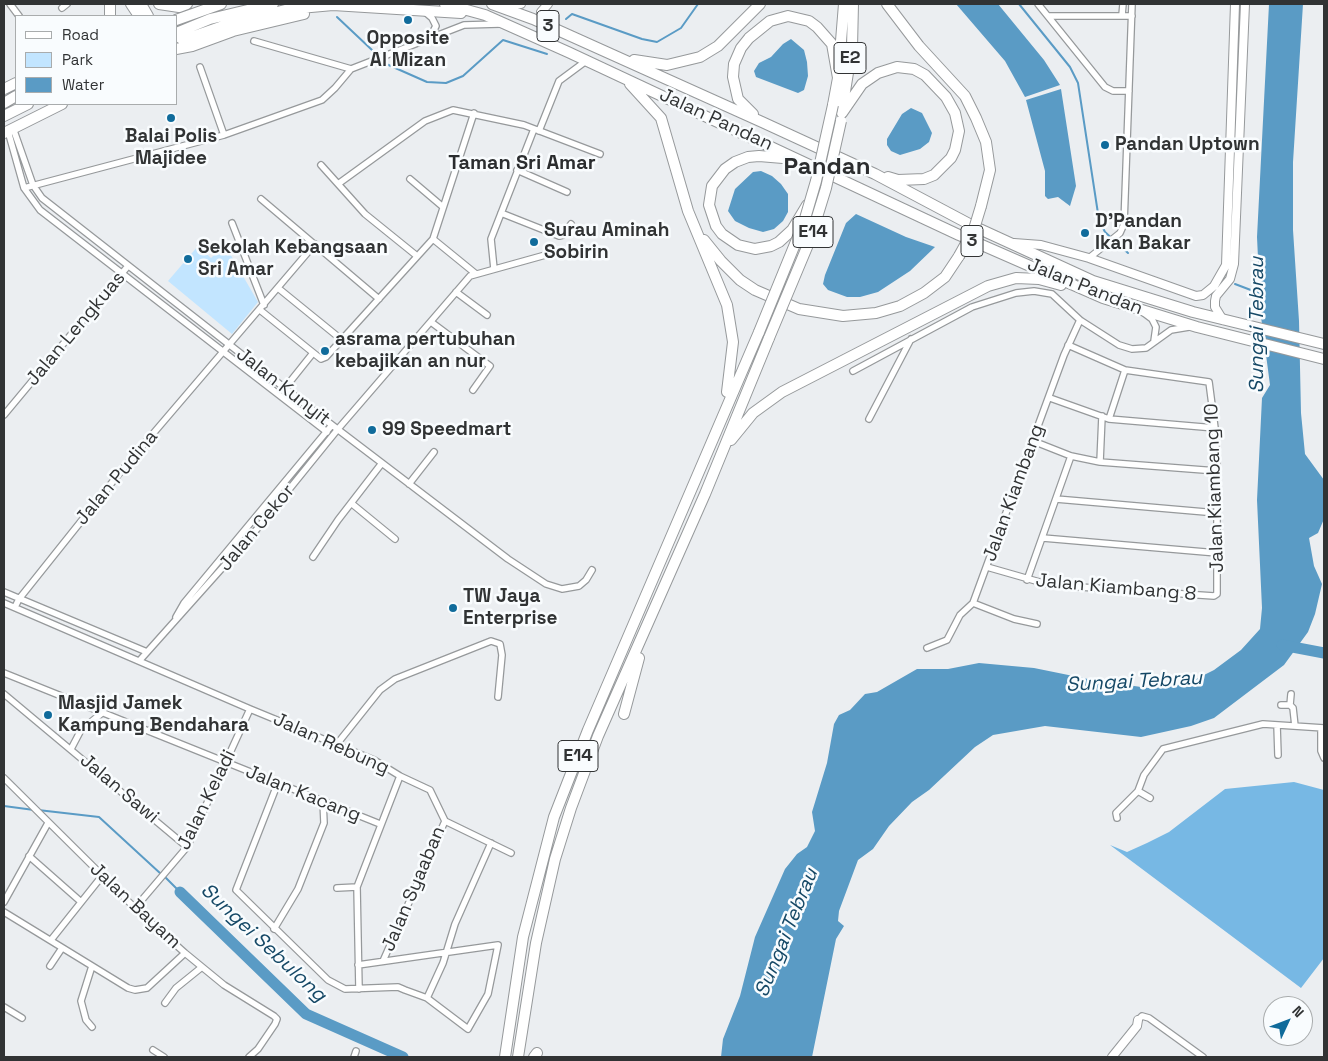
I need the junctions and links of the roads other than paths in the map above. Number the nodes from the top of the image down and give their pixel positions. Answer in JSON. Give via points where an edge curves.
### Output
{"nodes":[{"id":1,"x":10,"y":4,"type":"edge"},
{"id":2,"x":131,"y":4,"type":"edge"},
{"id":3,"x":141,"y":4,"type":"edge"},
{"id":4,"x":159,"y":4,"type":"edge"},
{"id":5,"x":187,"y":4,"type":"edge"},
{"id":6,"x":193,"y":4,"type":"edge"},
{"id":7,"x":220,"y":4,"type":"edge"},
{"id":8,"x":273,"y":4,"type":"edge"},
{"id":9,"x":445,"y":4,"type":"edge"},
{"id":10,"x":521,"y":4,"type":"edge"},
{"id":11,"x":548,"y":4,"type":"edge"},
{"id":12,"x":760,"y":4,"type":"edge"},
{"id":13,"x":844,"y":4,"type":"edge"},
{"id":14,"x":853,"y":4,"type":"edge"},
{"id":15,"x":887,"y":4,"type":"edge"},
{"id":16,"x":1038,"y":4,"type":"edge"},
{"id":17,"x":1123,"y":4,"type":"edge"},
{"id":18,"x":1132,"y":4,"type":"edge"},
{"id":19,"x":1235,"y":4,"type":"edge"},
{"id":20,"x":1245,"y":4,"type":"edge"},
{"id":21,"x":495,"y":5,"type":"edge"},
{"id":22,"x":354,"y":6,"type":"junction"},
{"id":23,"x":423,"y":10,"type":"junction"},
{"id":24,"x":18,"y":15,"type":"edge"},
{"id":25,"x":139,"y":15,"type":"edge"},
{"id":26,"x":147,"y":15,"type":"edge"},
{"id":27,"x":176,"y":15,"type":"edge"},
{"id":28,"x":485,"y":16,"type":"junction"},
{"id":29,"x":1048,"y":16,"type":"junction"},
{"id":30,"x":1122,"y":16,"type":"junction"},
{"id":31,"x":1132,"y":16,"type":"junction"},
{"id":32,"x":178,"y":19,"type":"edge"},
{"id":33,"x":504,"y":24,"type":"junction"},
{"id":34,"x":545,"y":25,"type":"junction"},
{"id":35,"x":178,"y":33,"type":"edge"},
{"id":36,"x":178,"y":36,"type":"edge"},
{"id":37,"x":429,"y":38,"type":"junction"},
{"id":38,"x":254,"y":42,"type":"dead end"},
{"id":39,"x":178,"y":48,"type":"edge"},
{"id":40,"x":604,"y":52,"type":"junction"},
{"id":41,"x":586,"y":61,"type":"junction"},
{"id":42,"x":200,"y":67,"type":"dead end"},
{"id":43,"x":351,"y":69,"type":"junction"},
{"id":44,"x":838,"y":78,"type":"junction"},
{"id":45,"x":625,"y":80,"type":"junction"},
{"id":46,"x":1129,"y":91,"type":"junction"},
{"id":47,"x":15,"y":97,"type":"edge"},
{"id":48,"x":4,"y":103,"type":"edge"},
{"id":49,"x":26,"y":105,"type":"edge"},
{"id":50,"x":60,"y":105,"type":"edge"},
{"id":51,"x":474,"y":114,"type":"junction"},
{"id":52,"x":4,"y":116,"type":"edge"},
{"id":53,"x":841,"y":117,"type":"junction"},
{"id":54,"x":762,"y":122,"type":"junction"},
{"id":55,"x":8,"y":130,"type":"edge"},
{"id":56,"x":536,"y":130,"type":"junction"},
{"id":57,"x":224,"y":135,"type":"junction"},
{"id":58,"x":600,"y":154,"type":"dead end"},
{"id":59,"x":802,"y":160,"type":"junction"},
{"id":60,"x":321,"y":165,"type":"dead end"},
{"id":61,"x":517,"y":170,"type":"junction"},
{"id":62,"x":875,"y":174,"type":"junction"},
{"id":63,"x":410,"y":180,"type":"dead end"},
{"id":64,"x":338,"y":184,"type":"junction"},
{"id":65,"x":33,"y":185,"type":"junction"},
{"id":66,"x":24,"y":188,"type":"junction"},
{"id":67,"x":567,"y":192,"type":"dead end"},
{"id":68,"x":811,"y":198,"type":"junction"},
{"id":69,"x":262,"y":199,"type":"dead end"},
{"id":70,"x":443,"y":207,"type":"junction"},
{"id":71,"x":688,"y":210,"type":"junction"},
{"id":72,"x":501,"y":213,"type":"junction"},
{"id":73,"x":232,"y":223,"type":"dead end"},
{"id":74,"x":571,"y":224,"type":"dead end"},
{"id":75,"x":1227,"y":237,"type":"junction"},
{"id":76,"x":1236,"y":238,"type":"junction"},
{"id":77,"x":432,"y":239,"type":"junction"},
{"id":78,"x":1010,"y":243,"type":"junction"},
{"id":79,"x":315,"y":244,"type":"junction"},
{"id":80,"x":549,"y":254,"type":"dead end"},
{"id":81,"x":417,"y":256,"type":"junction"},
{"id":82,"x":1089,"y":258,"type":"junction"},
{"id":83,"x":128,"y":266,"type":"junction"},
{"id":84,"x":494,"y":268,"type":"junction"},
{"id":85,"x":122,"y":274,"type":"junction"},
{"id":86,"x":476,"y":274,"type":"junction"},
{"id":87,"x":278,"y":288,"type":"junction"},
{"id":88,"x":1217,"y":289,"type":"junction"},
{"id":89,"x":456,"y":292,"type":"junction"},
{"id":90,"x":379,"y":298,"type":"junction"},
{"id":91,"x":1103,"y":298,"type":"junction"},
{"id":92,"x":262,"y":307,"type":"junction"},
{"id":93,"x":1137,"y":309,"type":"junction"},
{"id":94,"x":488,"y":314,"type":"dead end"},
{"id":95,"x":1080,"y":320,"type":"junction"},
{"id":96,"x":1225,"y":321,"type":"junction"},
{"id":97,"x":431,"y":322,"type":"junction"},
{"id":98,"x":1196,"y":327,"type":"junction"},
{"id":99,"x":911,"y":339,"type":"junction"},
{"id":100,"x":342,"y":340,"type":"junction"},
{"id":101,"x":1154,"y":341,"type":"junction"},
{"id":102,"x":1324,"y":344,"type":"edge"},
{"id":103,"x":230,"y":345,"type":"junction"},
{"id":104,"x":1068,"y":345,"type":"junction"},
{"id":105,"x":224,"y":352,"type":"junction"},
{"id":106,"x":313,"y":353,"type":"junction"},
{"id":107,"x":1324,"y":359,"type":"edge"},
{"id":108,"x":1125,"y":370,"type":"junction"},
{"id":109,"x":853,"y":372,"type":"dead end"},
{"id":110,"x":285,"y":388,"type":"junction"},
{"id":111,"x":473,"y":390,"type":"dead end"},
{"id":112,"x":1050,"y":398,"type":"junction"},
{"id":113,"x":725,"y":408,"type":"junction"},
{"id":114,"x":4,"y":415,"type":"edge"},
{"id":115,"x":1102,"y":416,"type":"junction"},
{"id":116,"x":869,"y":419,"type":"dead end"},
{"id":117,"x":1109,"y":419,"type":"junction"},
{"id":118,"x":317,"y":424,"type":"junction"},
{"id":119,"x":335,"y":427,"type":"junction"},
{"id":120,"x":1215,"y":428,"type":"junction"},
{"id":121,"x":327,"y":432,"type":"junction"},
{"id":122,"x":1033,"y":441,"type":"junction"},
{"id":123,"x":318,"y":442,"type":"junction"},
{"id":124,"x":434,"y":452,"type":"dead end"},
{"id":125,"x":722,"y":454,"type":"junction"},
{"id":126,"x":1072,"y":456,"type":"junction"},
{"id":127,"x":1100,"y":462,"type":"junction"},
{"id":128,"x":382,"y":463,"type":"junction"},
{"id":129,"x":1217,"y":471,"type":"junction"},
{"id":130,"x":409,"y":484,"type":"junction"},
{"id":131,"x":1056,"y":499,"type":"junction"},
{"id":132,"x":351,"y":503,"type":"junction"},
{"id":133,"x":1217,"y":513,"type":"junction"},
{"id":134,"x":1043,"y":538,"type":"junction"},
{"id":135,"x":395,"y":539,"type":"dead end"},
{"id":136,"x":1217,"y":553,"type":"junction"},
{"id":137,"x":313,"y":557,"type":"dead end"},
{"id":138,"x":987,"y":567,"type":"junction"},
{"id":139,"x":592,"y":570,"type":"dead end"},
{"id":140,"x":1027,"y":580,"type":"junction"},
{"id":141,"x":4,"y":592,"type":"edge"},
{"id":142,"x":1217,"y":594,"type":"joint"},
{"id":143,"x":19,"y":599,"type":"junction"},
{"id":144,"x":4,"y":603,"type":"edge"},
{"id":145,"x":973,"y":603,"type":"junction"},
{"id":146,"x":15,"y":608,"type":"junction"},
{"id":147,"x":173,"y":623,"type":"junction"},
{"id":148,"x":1037,"y":624,"type":"dead end"},
{"id":149,"x":647,"y":628,"type":"junction"},
{"id":150,"x":927,"y":648,"type":"dead end"},
{"id":151,"x":147,"y":652,"type":"junction"},
{"id":152,"x":140,"y":660,"type":"junction"},
{"id":153,"x":147,"y":666,"type":"junction"},
{"id":154,"x":4,"y":673,"type":"edge"},
{"id":155,"x":4,"y":694,"type":"edge"},
{"id":156,"x":1291,"y":694,"type":"dead end"},
{"id":157,"x":498,"y":697,"type":"dead end"},
{"id":158,"x":1281,"y":705,"type":"dead end"},
{"id":159,"x":1290,"y":705,"type":"junction"},
{"id":160,"x":250,"y":709,"type":"junction"},
{"id":161,"x":102,"y":713,"type":"junction"},
{"id":162,"x":624,"y":714,"type":"dead end"},
{"id":163,"x":1277,"y":725,"type":"junction"},
{"id":164,"x":1295,"y":726,"type":"junction"},
{"id":165,"x":1323,"y":728,"type":"edge"},
{"id":166,"x":337,"y":744,"type":"junction"},
{"id":167,"x":71,"y":749,"type":"junction"},
{"id":168,"x":1278,"y":755,"type":"dead end"},
{"id":169,"x":1324,"y":758,"type":"edge"},
{"id":170,"x":226,"y":763,"type":"junction"},
{"id":171,"x":400,"y":776,"type":"junction"},
{"id":172,"x":4,"y":778,"type":"edge"},
{"id":173,"x":277,"y":784,"type":"junction"},
{"id":174,"x":430,"y":790,"type":"joint"},
{"id":175,"x":1138,"y":790,"type":"junction"},
{"id":176,"x":1150,"y":798,"type":"dead end"},
{"id":177,"x":324,"y":802,"type":"junction"},
{"id":178,"x":1117,"y":818,"type":"dead end"},
{"id":179,"x":445,"y":821,"type":"junction"},
{"id":180,"x":46,"y":822,"type":"junction"},
{"id":181,"x":380,"y":824,"type":"junction"},
{"id":182,"x":491,"y":843,"type":"junction"},
{"id":183,"x":187,"y":847,"type":"junction"},
{"id":184,"x":512,"y":853,"type":"dead end"},
{"id":185,"x":29,"y":856,"type":"junction"},
{"id":186,"x":102,"y":876,"type":"junction"},
{"id":187,"x":357,"y":887,"type":"junction"},
{"id":188,"x":338,"y":888,"type":"dead end"},
{"id":189,"x":80,"y":901,"type":"junction"},
{"id":190,"x":4,"y":902,"type":"edge"},
{"id":191,"x":135,"y":908,"type":"junction"},
{"id":192,"x":4,"y":912,"type":"edge"},
{"id":193,"x":274,"y":929,"type":"junction"},
{"id":194,"x":51,"y":940,"type":"junction"},
{"id":195,"x":62,"y":948,"type":"junction"},
{"id":196,"x":185,"y":953,"type":"junction"},
{"id":197,"x":446,"y":953,"type":"junction"},
{"id":198,"x":383,"y":961,"type":"junction"},
{"id":199,"x":358,"y":965,"type":"junction"},
{"id":200,"x":50,"y":966,"type":"dead end"},
{"id":201,"x":92,"y":966,"type":"junction"},
{"id":202,"x":202,"y":967,"type":"junction"},
{"id":203,"x":359,"y":989,"type":"junction"},
{"id":204,"x":427,"y":998,"type":"junction"},
{"id":205,"x":165,"y":1003,"type":"dead end"},
{"id":206,"x":4,"y":1007,"type":"edge"},
{"id":207,"x":22,"y":1018,"type":"dead end"},
{"id":208,"x":1138,"y":1020,"type":"joint"},
{"id":209,"x":92,"y":1027,"type":"dead end"},
{"id":210,"x":152,"y":1050,"type":"dead end"},
{"id":211,"x":164,"y":1057,"type":"edge"},
{"id":212,"x":249,"y":1057,"type":"edge"},
{"id":213,"x":505,"y":1057,"type":"edge"},
{"id":214,"x":518,"y":1057,"type":"edge"},
{"id":215,"x":1112,"y":1057,"type":"edge"},
{"id":216,"x":1203,"y":1057,"type":"edge"}],
"edges":[{"from":1,"to":24,"type":"street"},
{"from":2,"to":25,"type":"highway"},
{"from":3,"to":26,"type":"highway"},
{"from":4,"to":5,"type":"highway","via":[[180,7]]},
{"from":6,"to":27,"type":"highway"},
{"from":7,"to":32,"type":"highway"},
{"from":8,"to":35,"type":"highway","via":[[210,18]]},
{"from":9,"to":28,"type":"highway","name":"Jalan Pandan","number":"3"},
{"from":10,"to":21,"type":"street"},
{"from":11,"to":34,"type":"street","via":[[541,12]]},
{"from":12,"to":40,"type":"highway","via":[[718,46],[682,63],[647,64]]},
{"from":13,"to":44,"type":"highway","number":"E2"},
{"from":14,"to":53,"type":"highway","number":"E2","via":[[852,48]]},
{"from":15,"to":71,"type":"highway","bridge":true,"via":[[919,46],[965,96],[986,142],[990,170],[981,206],[974,229],[945,277],[900,306],[859,315],[815,314],[761,293],[740,280],[711,250]]},
{"from":16,"to":29,"type":"street"},
{"from":17,"to":30,"type":"street"},
{"from":18,"to":31,"type":"street"},
{"from":19,"to":75,"type":"street"},
{"from":20,"to":76,"type":"street"},
{"from":21,"to":34,"type":"highway","name":"Jalan Pandan","number":"3"},
{"from":22,"to":23,"type":"highway"},
{"from":22,"to":36,"type":"highway","via":[[289,9],[189,38]]},
{"from":22,"to":39,"type":"highway","via":[[295,15]]},
{"from":23,"to":28,"type":"highway"},
{"from":23,"to":37,"type":"street","via":[[436,26]]},
{"from":28,"to":33,"type":"highway","name":"Jalan Pandan","number":"3"},
{"from":29,"to":30,"type":"street"},
{"from":29,"to":46,"type":"street","via":[[1105,87],[1113,91]]},
{"from":30,"to":31,"type":"street"},
{"from":31,"to":46,"type":"street"},
{"from":33,"to":37,"type":"street","via":[[468,24]]},
{"from":33,"to":41,"type":"highway","name":"Jalan Pandan","number":"3"},
{"from":34,"to":40,"type":"highway","name":"Jalan Pandan","number":"3"},
{"from":37,"to":43,"type":"street"},
{"from":38,"to":43,"type":"street"},
{"from":40,"to":54,"type":"highway","name":"Jalan Pandan","number":"3"},
{"from":41,"to":45,"type":"highway","name":"Jalan Pandan","number":"3"},
{"from":41,"to":56,"type":"street","via":[[559,81]]},
{"from":42,"to":57,"type":"street"},
{"from":43,"to":57,"type":"street","via":[[322,100]]},
{"from":44,"to":54,"type":"highway","via":[[832,44],[817,27],[788,16],[770,21],[749,38],[734,64],[733,77],[738,98]]},
{"from":44,"to":68,"type":"highway","number":"E2","bridge":true},
{"from":45,"to":59,"type":"highway","name":"Jalan Pandan","number":"3","via":[[659,92]]},
{"from":45,"to":71,"type":"highway","via":[[661,118]]},
{"from":46,"to":82,"type":"street","via":[[1124,224],[1117,235]]},
{"from":47,"to":48,"type":"highway"},
{"from":49,"to":52,"type":"highway"},
{"from":50,"to":55,"type":"highway"},
{"from":51,"to":56,"type":"street"},
{"from":51,"to":64,"type":"street","via":[[453,110],[425,121]]},
{"from":51,"to":70,"type":"street"},
{"from":53,"to":62,"type":"highway","via":[[862,84],[897,66],[925,75],[946,97],[955,113],[959,130],[956,150],[945,166],[934,175],[914,181]]},
{"from":53,"to":125,"type":"highway","number":"E14","bridge":true,"via":[[826,188],[810,240]]},
{"from":54,"to":62,"type":"highway","name":"Jalan Pandan","number":"3"},
{"from":55,"to":65,"type":"street","name":"Jalan Kunyit"},
{"from":55,"to":66,"type":"street","name":"Jalan Kunyit"},
{"from":56,"to":58,"type":"street"},
{"from":56,"to":61,"type":"street"},
{"from":57,"to":65,"type":"street"},
{"from":59,"to":68,"type":"highway","bridge":true,"via":[[758,156],[741,158],[717,178],[710,196],[712,216],[722,234],[738,245],[755,249],[771,246],[786,236]]},
{"from":59,"to":91,"type":"highway","name":"Jalan Pandan","number":"3","via":[[959,235]]},
{"from":60,"to":64,"type":"street"},
{"from":61,"to":67,"type":"street"},
{"from":61,"to":72,"type":"street"},
{"from":62,"to":78,"type":"highway","name":"Jalan Pandan","number":"3"},
{"from":63,"to":70,"type":"street"},
{"from":64,"to":81,"type":"street","via":[[365,214]]},
{"from":65,"to":66,"type":"street"},
{"from":65,"to":83,"type":"street","name":"Jalan Kunyit","via":[[42,198]]},
{"from":66,"to":85,"type":"street","name":"Jalan Kunyit","via":[[40,210]]},
{"from":68,"to":113,"type":"highway","number":"E14","bridge":true,"via":[[798,239]]},
{"from":69,"to":79,"type":"street"},
{"from":70,"to":77,"type":"street"},
{"from":71,"to":113,"type":"highway","via":[[731,322],[732,363]]},
{"from":72,"to":74,"type":"street","via":[[559,236]]},
{"from":72,"to":84,"type":"street","via":[[491,244]]},
{"from":73,"to":92,"type":"street"},
{"from":75,"to":76,"type":"street"},
{"from":75,"to":88,"type":"street","via":[[1226,265]]},
{"from":76,"to":88,"type":"street","via":[[1232,274],[1228,282]]},
{"from":77,"to":81,"type":"street"},
{"from":77,"to":86,"type":"street"},
{"from":78,"to":82,"type":"street","via":[[1041,245]]},
{"from":78,"to":96,"type":"highway","name":"Jalan Pandan","number":"3","via":[[1115,289]]},
{"from":79,"to":87,"type":"street","name":"Jalan Pudina"},
{"from":79,"to":90,"type":"street"},
{"from":80,"to":84,"type":"street","name":"Jalan Cekor"},
{"from":81,"to":90,"type":"street"},
{"from":82,"to":88,"type":"street","via":[[1196,296]]},
{"from":83,"to":85,"type":"street","name":"Jalan Lengkuas"},
{"from":83,"to":103,"type":"street","name":"Jalan Kunyit"},
{"from":84,"to":86,"type":"street","name":"Jalan Cekor"},
{"from":85,"to":105,"type":"street","name":"Jalan Kunyit"},
{"from":85,"to":114,"type":"street","name":"Jalan Lengkuas"},
{"from":86,"to":89,"type":"street","name":"Jalan Cekor","via":[[470,276]]},
{"from":87,"to":92,"type":"street","name":"Jalan Pudina"},
{"from":87,"to":100,"type":"street"},
{"from":88,"to":96,"type":"street","via":[[1215,308]]},
{"from":89,"to":94,"type":"street"},
{"from":89,"to":97,"type":"street","name":"Jalan Cekor"},
{"from":90,"to":100,"type":"street"},
{"from":91,"to":93,"type":"highway","name":"Jalan Pandan","number":"3"},
{"from":91,"to":125,"type":"highway","via":[[1030,278],[1016,278],[988,286],[782,392],[754,413]]},
{"from":92,"to":103,"type":"street","name":"Jalan Pudina"},
{"from":92,"to":106,"type":"street"},
{"from":93,"to":98,"type":"highway","name":"Jalan Pandan","number":"3"},
{"from":93,"to":101,"type":"street","via":[[1155,323]]},
{"from":95,"to":99,"type":"street","via":[[1052,294],[1016,293],[972,307]]},
{"from":95,"to":101,"type":"street","via":[[1126,348],[1142,350]]},
{"from":95,"to":104,"type":"street","name":"Jalan Kiambang"},
{"from":96,"to":102,"type":"highway","name":"Jalan Pandan","number":"3"},
{"from":97,"to":111,"type":"street","via":[[490,366]]},
{"from":97,"to":119,"type":"street","name":"Jalan Cekor"},
{"from":98,"to":101,"type":"street","via":[[1170,330]]},
{"from":98,"to":107,"type":"highway","name":"Jalan Pandan","number":"3"},
{"from":99,"to":109,"type":"street"},
{"from":99,"to":116,"type":"street"},
{"from":100,"to":106,"type":"street","via":[[326,357],[321,359]]},
{"from":103,"to":105,"type":"street","name":"Jalan Pudina"},
{"from":103,"to":110,"type":"street","name":"Jalan Kunyit"},
{"from":104,"to":108,"type":"street"},
{"from":104,"to":112,"type":"street","name":"Jalan Kiambang"},
{"from":105,"to":118,"type":"street","name":"Jalan Kunyit"},
{"from":105,"to":143,"type":"street","name":"Jalan Pudina","via":[[122,470]]},
{"from":106,"to":110,"type":"street"},
{"from":108,"to":117,"type":"street"},
{"from":108,"to":120,"type":"street","name":"Jalan Kiambang 10","via":[[1209,382]]},
{"from":110,"to":119,"type":"street","name":"Jalan Kunyit"},
{"from":112,"to":115,"type":"street"},
{"from":112,"to":122,"type":"street","name":"Jalan Kiambang"},
{"from":113,"to":213,"type":"highway","number":"E14","via":[[554,817],[524,937]]},
{"from":115,"to":117,"type":"street"},
{"from":115,"to":127,"type":"street"},
{"from":117,"to":120,"type":"street"},
{"from":118,"to":121,"type":"street","name":"Jalan Kunyit"},
{"from":118,"to":123,"type":"street"},
{"from":119,"to":121,"type":"street"},
{"from":119,"to":128,"type":"street","name":"Jalan Kunyit"},
{"from":119,"to":147,"type":"street","name":"Jalan Cekor","via":[[257,529]]},
{"from":120,"to":129,"type":"street","name":"Jalan Kiambang 10"},
{"from":121,"to":123,"type":"street","name":"Jalan Cekor"},
{"from":122,"to":126,"type":"street"},
{"from":122,"to":138,"type":"street","name":"Jalan Kiambang"},
{"from":123,"to":147,"type":"street","name":"Jalan Cekor","via":[[184,603]]},
{"from":124,"to":130,"type":"street"},
{"from":125,"to":149,"type":"highway","number":"E14"},
{"from":126,"to":127,"type":"street"},
{"from":126,"to":131,"type":"street"},
{"from":127,"to":129,"type":"street"},
{"from":128,"to":130,"type":"street","name":"Jalan Kunyit"},
{"from":128,"to":132,"type":"street"},
{"from":129,"to":133,"type":"street","name":"Jalan Kiambang 10"},
{"from":130,"to":139,"type":"street","name":"Jalan Kunyit","via":[[546,584],[573,588],[586,580]]},
{"from":131,"to":133,"type":"street"},
{"from":131,"to":134,"type":"street"},
{"from":132,"to":135,"type":"street"},
{"from":132,"to":137,"type":"street"},
{"from":133,"to":136,"type":"street","name":"Jalan Kiambang 10"},
{"from":134,"to":136,"type":"street"},
{"from":134,"to":140,"type":"street"},
{"from":136,"to":142,"type":"street","name":"Jalan Kiambang 10"},
{"from":138,"to":140,"type":"street","name":"Jalan Kiambang 8"},
{"from":138,"to":145,"type":"street","name":"Jalan Kiambang"},
{"from":140,"to":142,"type":"street","name":"Jalan Kiambang 8","via":[[1050,585]]},
{"from":141,"to":143,"type":"street"},
{"from":143,"to":146,"type":"street","name":"Jalan Pudina"},
{"from":143,"to":151,"type":"street"},
{"from":144,"to":146,"type":"street","name":"Jalan Rebung"},
{"from":145,"to":148,"type":"street","via":[[1014,620]]},
{"from":145,"to":150,"type":"street","via":[[960,615],[947,640]]},
{"from":146,"to":152,"type":"street","name":"Jalan Rebung"},
{"from":147,"to":151,"type":"street","name":"Jalan Cekor"},
{"from":149,"to":162,"type":"highway"},
{"from":149,"to":214,"type":"highway","number":"E14","via":[[598,736],[565,824],[536,943]]},
{"from":151,"to":152,"type":"street","name":"Jalan Cekor"},
{"from":151,"to":153,"type":"street"},
{"from":152,"to":153,"type":"street","name":"Jalan Rebung"},
{"from":153,"to":160,"type":"street","name":"Jalan Rebung"},
{"from":154,"to":161,"type":"street","name":"Jalan Kacang"},
{"from":155,"to":167,"type":"street","name":"Jalan Sawi"},
{"from":156,"to":159,"type":"street"},
{"from":157,"to":166,"type":"street","via":[[502,647],[491,641],[395,679],[380,690]]},
{"from":158,"to":159,"type":"street"},
{"from":159,"to":164,"type":"street"},
{"from":160,"to":166,"type":"street","name":"Jalan Rebung"},
{"from":160,"to":170,"type":"street","name":"Jalan Keladi"},
{"from":161,"to":167,"type":"street","via":[[81,730]]},
{"from":161,"to":170,"type":"street","name":"Jalan Kacang"},
{"from":163,"to":164,"type":"street"},
{"from":163,"to":168,"type":"street"},
{"from":163,"to":175,"type":"street","via":[[1263,724],[1163,749],[1144,775]]},
{"from":164,"to":165,"type":"street"},
{"from":165,"to":169,"type":"street"},
{"from":166,"to":171,"type":"street","name":"Jalan Rebung"},
{"from":167,"to":183,"type":"street","name":"Jalan Sawi"},
{"from":170,"to":173,"type":"street","name":"Jalan Kacang"},
{"from":170,"to":183,"type":"street","name":"Jalan Keladi"},
{"from":171,"to":174,"type":"street","name":"Jalan Rebung"},
{"from":171,"to":181,"type":"street"},
{"from":172,"to":180,"type":"street","name":"Jalan Bayam"},
{"from":173,"to":177,"type":"street","name":"Jalan Kacang"},
{"from":173,"to":193,"type":"street","via":[[236,890]]},
{"from":174,"to":179,"type":"street","name":"Jalan Syaaban"},
{"from":175,"to":176,"type":"street"},
{"from":175,"to":178,"type":"street","via":[[1116,813]]},
{"from":177,"to":181,"type":"street","name":"Jalan Kacang"},
{"from":177,"to":193,"type":"street","via":[[324,823],[298,889]]},
{"from":179,"to":182,"type":"street"},
{"from":179,"to":198,"type":"street","name":"Jalan Syaaban"},
{"from":180,"to":185,"type":"street"},
{"from":180,"to":186,"type":"street","name":"Jalan Bayam"},
{"from":181,"to":187,"type":"street"},
{"from":182,"to":184,"type":"street"},
{"from":182,"to":197,"type":"street","via":[[455,924]]},
{"from":183,"to":191,"type":"street","name":"Jalan Keladi"},
{"from":185,"to":189,"type":"street"},
{"from":185,"to":190,"type":"street"},
{"from":186,"to":189,"type":"street"},
{"from":186,"to":191,"type":"street","name":"Jalan Bayam"},
{"from":187,"to":188,"type":"street"},
{"from":187,"to":199,"type":"street"},
{"from":189,"to":194,"type":"street"},
{"from":191,"to":196,"type":"street","name":"Jalan Bayam"},
{"from":192,"to":194,"type":"street"},
{"from":193,"to":203,"type":"street","via":[[328,980],[345,989]]},
{"from":194,"to":195,"type":"street"},
{"from":195,"to":200,"type":"street"},
{"from":195,"to":201,"type":"street"},
{"from":196,"to":201,"type":"street","via":[[152,985],[141,990],[128,988]]},
{"from":196,"to":202,"type":"street","name":"Jalan Bayam"},
{"from":197,"to":198,"type":"street"},
{"from":197,"to":204,"type":"street"},
{"from":197,"to":204,"type":"street","via":[[498,946],[488,994],[470,1028],[464,1028]]},
{"from":198,"to":199,"type":"street"},
{"from":199,"to":203,"type":"street"},
{"from":201,"to":209,"type":"street","via":[[81,1001],[86,1020]]},
{"from":202,"to":205,"type":"street","via":[[176,988]]},
{"from":202,"to":212,"type":"street","name":"Jalan Bayam","via":[[277,1020]]},
{"from":203,"to":204,"type":"street","via":[[398,987]]},
{"from":206,"to":207,"type":"street"},
{"from":208,"to":215,"type":"street","via":[[1137,1026]]},
{"from":208,"to":216,"type":"street","via":[[1142,1016],[1149,1018]]},
{"from":210,"to":211,"type":"street"}]}
